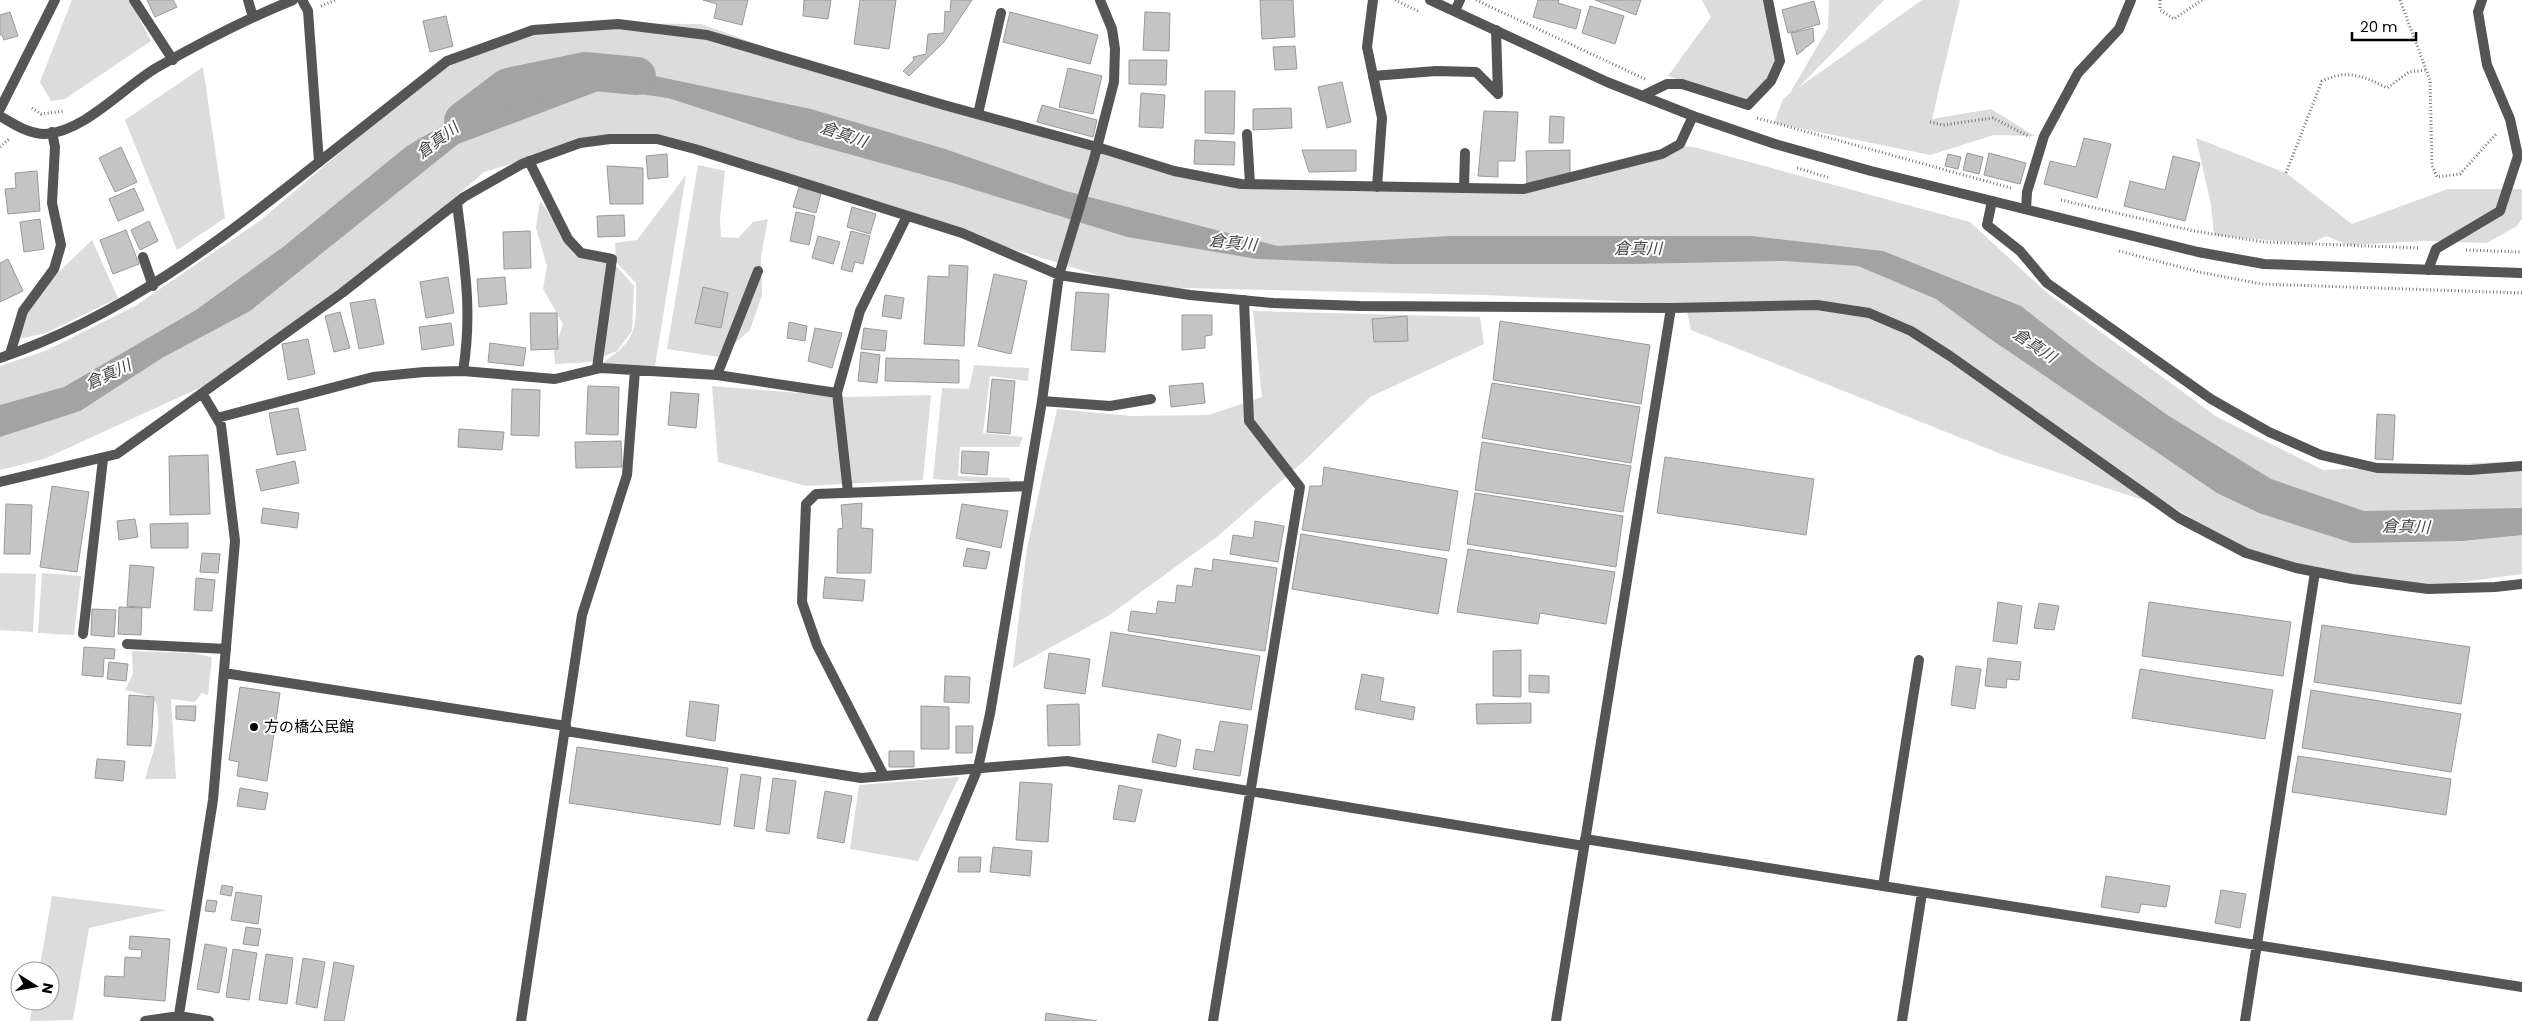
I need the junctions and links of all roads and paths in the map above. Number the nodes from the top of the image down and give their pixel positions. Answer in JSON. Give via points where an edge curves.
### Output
{"nodes":[{"id":1,"x":55,"y":0,"type":"edge"},
{"id":2,"x":134,"y":0,"type":"edge"},
{"id":3,"x":248,"y":0,"type":"edge"},
{"id":4,"x":293,"y":0,"type":"edge"},
{"id":5,"x":302,"y":0,"type":"edge"},
{"id":6,"x":1100,"y":0,"type":"edge"},
{"id":7,"x":1373,"y":0,"type":"edge"},
{"id":8,"x":1430,"y":0,"type":"edge"},
{"id":9,"x":1460,"y":0,"type":"edge"},
{"id":10,"x":1476,"y":0,"type":"edge"},
{"id":11,"x":1768,"y":0,"type":"edge"},
{"id":12,"x":2131,"y":0,"type":"edge"},
{"id":13,"x":2160,"y":0,"type":"edge"},
{"id":14,"x":2202,"y":0,"type":"edge"},
{"id":15,"x":2400,"y":0,"type":"edge"},
{"id":16,"x":2482,"y":0,"type":"edge"},
{"id":17,"x":1454,"y":11,"type":"junction"},
{"id":18,"x":1001,"y":13,"type":"dead end"},
{"id":19,"x":253,"y":17,"type":"junction"},
{"id":20,"x":1496,"y":30,"type":"junction"},
{"id":21,"x":173,"y":60,"type":"junction"},
{"id":22,"x":2426,"y":70,"type":"junction"},
{"id":23,"x":1373,"y":76,"type":"junction"},
{"id":24,"x":1661,"y":87,"type":"junction"},
{"id":25,"x":1642,"y":96,"type":"junction"},
{"id":26,"x":0,"y":109,"type":"edge"},
{"id":27,"x":978,"y":114,"type":"junction"},
{"id":28,"x":0,"y":116,"type":"edge"},
{"id":29,"x":1693,"y":116,"type":"junction"},
{"id":30,"x":1754,"y":118,"type":"dead end"},
{"id":31,"x":2510,"y":119,"type":"junction"},
{"id":32,"x":1930,"y":122,"type":"dead end"},
{"id":33,"x":52,"y":132,"type":"junction"},
{"id":34,"x":1248,"y":134,"type":"dead end"},
{"id":35,"x":2041,"y":143,"type":"junction"},
{"id":36,"x":1097,"y":147,"type":"junction"},
{"id":37,"x":1465,"y":153,"type":"dead end"},
{"id":38,"x":529,"y":161,"type":"junction"},
{"id":39,"x":319,"y":162,"type":"junction"},
{"id":40,"x":2286,"y":173,"type":"dead end"},
{"id":41,"x":1250,"y":184,"type":"junction"},
{"id":42,"x":1377,"y":187,"type":"junction"},
{"id":43,"x":1464,"y":188,"type":"junction"},
{"id":44,"x":2027,"y":192,"type":"junction"},
{"id":45,"x":2055,"y":198,"type":"dead end"},
{"id":46,"x":1992,"y":201,"type":"junction"},
{"id":47,"x":457,"y":203,"type":"junction"},
{"id":48,"x":2026,"y":209,"type":"junction"},
{"id":49,"x":907,"y":216,"type":"junction"},
{"id":50,"x":2436,"y":249,"type":"junction"},
{"id":51,"x":2465,"y":250,"type":"dead end"},
{"id":52,"x":2522,"y":252,"type":"edge"},
{"id":53,"x":143,"y":257,"type":"dead end"},
{"id":54,"x":2428,"y":270,"type":"junction"},
{"id":55,"x":758,"y":271,"type":"dead end"},
{"id":56,"x":2522,"y":273,"type":"edge"},
{"id":57,"x":1059,"y":275,"type":"junction"},
{"id":58,"x":153,"y":286,"type":"junction"},
{"id":59,"x":1244,"y":300,"type":"junction"},
{"id":60,"x":1671,"y":308,"type":"junction"},
{"id":61,"x":5,"y":356,"type":"edge"},
{"id":62,"x":598,"y":368,"type":"junction"},
{"id":63,"x":635,"y":370,"type":"junction"},
{"id":64,"x":463,"y":371,"type":"junction"},
{"id":65,"x":717,"y":374,"type":"junction"},
{"id":66,"x":202,"y":393,"type":"junction"},
{"id":67,"x":837,"y":393,"type":"junction"},
{"id":68,"x":1151,"y":399,"type":"dead end"},
{"id":69,"x":1042,"y":401,"type":"junction"},
{"id":70,"x":217,"y":418,"type":"junction"},
{"id":71,"x":102,"y":459,"type":"junction"},
{"id":72,"x":2522,"y":466,"type":"edge"},
{"id":73,"x":0,"y":482,"type":"edge"},
{"id":74,"x":1028,"y":486,"type":"junction"},
{"id":75,"x":848,"y":492,"type":"junction"},
{"id":76,"x":2315,"y":572,"type":"junction"},
{"id":77,"x":2522,"y":584,"type":"edge"},
{"id":78,"x":83,"y":634,"type":"dead end"},
{"id":79,"x":127,"y":644,"type":"dead end"},
{"id":80,"x":226,"y":649,"type":"junction"},
{"id":81,"x":1919,"y":660,"type":"dead end"},
{"id":82,"x":224,"y":673,"type":"junction"},
{"id":83,"x":566,"y":728,"type":"junction"},
{"id":84,"x":978,"y":768,"type":"junction"},
{"id":85,"x":884,"y":776,"type":"junction"},
{"id":86,"x":1250,"y":791,"type":"junction"},
{"id":87,"x":1584,"y":843,"type":"junction"},
{"id":88,"x":1883,"y":886,"type":"junction"},
{"id":89,"x":1922,"y":892,"type":"junction"},
{"id":90,"x":2257,"y":945,"type":"junction"},
{"id":91,"x":2522,"y":987,"type":"edge"},
{"id":92,"x":178,"y":1019,"type":"edge"},
{"id":93,"x":145,"y":1021,"type":"edge"},
{"id":94,"x":208,"y":1021,"type":"edge"},
{"id":95,"x":521,"y":1021,"type":"edge"},
{"id":96,"x":872,"y":1021,"type":"edge"},
{"id":97,"x":1213,"y":1021,"type":"edge"},
{"id":98,"x":1556,"y":1021,"type":"edge"},
{"id":99,"x":1902,"y":1021,"type":"edge"},
{"id":100,"x":2245,"y":1021,"type":"edge"}],
"edges":[{"from":1,"to":26,"type":"street"},
{"from":2,"to":21,"type":"street"},
{"from":3,"to":19,"type":"street"},
{"from":4,"to":19,"type":"street"},
{"from":5,"to":39,"type":"street","via":[[308,11]]},
{"from":6,"to":36,"type":"street","via":[[1112,29],[1115,49],[1114,82]]},
{"from":7,"to":23,"type":"street","via":[[1367,47]]},
{"from":8,"to":17,"type":"street"},
{"from":9,"to":17,"type":"street"},
{"from":10,"to":24,"type":"path"},
{"from":11,"to":24,"type":"street","via":[[1780,61],[1771,81],[1748,104],[1682,84]]},
{"from":12,"to":35,"type":"street","via":[[2119,29],[2078,72]]},
{"from":13,"to":14,"type":"path","via":[[2160,10],[2174,19]]},
{"from":15,"to":22,"type":"path"},
{"from":16,"to":31,"type":"street","via":[[2478,12],[2487,66]]},
{"from":17,"to":20,"type":"street"},
{"from":18,"to":27,"type":"street"},
{"from":19,"to":21,"type":"street"},
{"from":20,"to":23,"type":"street","via":[[1498,94],[1476,72],[1436,71]]},
{"from":20,"to":25,"type":"street"},
{"from":21,"to":33,"type":"street","via":[[66,130]]},
{"from":22,"to":31,"type":"path","via":[[2430,80],[2432,165],[2438,177],[2460,174]]},
{"from":22,"to":40,"type":"path","via":[[2409,72],[2387,88],[2364,76],[2336,75],[2322,81]]},
{"from":23,"to":42,"type":"street","via":[[1382,118]]},
{"from":24,"to":25,"type":"street"},
{"from":25,"to":29,"type":"street"},
{"from":27,"to":36,"type":"street"},
{"from":27,"to":39,"type":"street","via":[[707,35],[618,24],[533,30],[447,62]]},
{"from":28,"to":33,"type":"street","via":[[22,129],[45,134]]},
{"from":29,"to":43,"type":"street","via":[[1680,144],[1662,154],[1524,189]]},
{"from":29,"to":46,"type":"street","via":[[1775,144]]},
{"from":30,"to":44,"type":"path"},
{"from":31,"to":50,"type":"street","via":[[2518,156],[2500,211]]},
{"from":32,"to":35,"type":"path","via":[[1943,125],[1993,118]]},
{"from":33,"to":61,"type":"street","via":[[55,147],[52,203],[61,244],[54,269],[23,311]]},
{"from":34,"to":41,"type":"street"},
{"from":35,"to":44,"type":"street"},
{"from":36,"to":41,"type":"street","via":[[1174,171]]},
{"from":36,"to":57,"type":"street"},
{"from":37,"to":43,"type":"street"},
{"from":38,"to":47,"type":"street"},
{"from":38,"to":49,"type":"street","via":[[580,143],[657,139]]},
{"from":38,"to":62,"type":"street","via":[[568,239],[581,253],[612,259]]},
{"from":39,"to":58,"type":"street","via":[[222,239]]},
{"from":41,"to":42,"type":"street"},
{"from":42,"to":43,"type":"street"},
{"from":44,"to":48,"type":"street"},
{"from":45,"to":50,"type":"path","via":[[2194,231],[2264,242]]},
{"from":46,"to":48,"type":"street"},
{"from":46,"to":72,"type":"street","via":[[1987,225],[2020,251],[2048,283],[2211,399],[2269,432],[2321,454],[2377,468],[2470,470]]},
{"from":47,"to":64,"type":"street","via":[[469,298]]},
{"from":47,"to":66,"type":"street","via":[[342,293]]},
{"from":48,"to":54,"type":"street","via":[[2198,252],[2264,264]]},
{"from":49,"to":57,"type":"street","via":[[962,233]]},
{"from":49,"to":67,"type":"street","via":[[860,311]]},
{"from":50,"to":54,"type":"street"},
{"from":51,"to":52,"type":"path"},
{"from":53,"to":58,"type":"street"},
{"from":54,"to":56,"type":"street"},
{"from":55,"to":65,"type":"street"},
{"from":57,"to":59,"type":"street"},
{"from":57,"to":69,"type":"street"},
{"from":58,"to":61,"type":"street","via":[[90,321]]},
{"from":59,"to":60,"type":"street","via":[[1360,306]]},
{"from":59,"to":86,"type":"street","via":[[1249,421],[1300,487]]},
{"from":60,"to":76,"type":"street","via":[[1817,305],[1869,313],[1911,331],[1950,356],[2179,518],[2246,552]]},
{"from":60,"to":87,"type":"street"},
{"from":62,"to":63,"type":"street"},
{"from":62,"to":64,"type":"street","via":[[555,379]]},
{"from":63,"to":65,"type":"street"},
{"from":63,"to":83,"type":"street","via":[[627,475],[582,615]]},
{"from":64,"to":70,"type":"street","via":[[373,377]]},
{"from":65,"to":67,"type":"street"},
{"from":66,"to":70,"type":"street"},
{"from":66,"to":71,"type":"street","via":[[117,454]]},
{"from":67,"to":75,"type":"street"},
{"from":68,"to":69,"type":"street","via":[[1110,406]]},
{"from":69,"to":74,"type":"street"},
{"from":70,"to":80,"type":"street","via":[[221,425],[235,542]]},
{"from":71,"to":73,"type":"street"},
{"from":71,"to":78,"type":"street"},
{"from":74,"to":75,"type":"street"},
{"from":74,"to":84,"type":"street"},
{"from":75,"to":85,"type":"street","via":[[816,494],[806,504],[802,602],[817,645]]},
{"from":76,"to":77,"type":"street","via":[[2428,589]]},
{"from":76,"to":90,"type":"street"},
{"from":79,"to":80,"type":"street"},
{"from":80,"to":82,"type":"street"},
{"from":81,"to":88,"type":"street"},
{"from":82,"to":83,"type":"street"},
{"from":82,"to":92,"type":"street","via":[[213,800]]},
{"from":83,"to":85,"type":"street","via":[[861,778]]},
{"from":83,"to":95,"type":"street"},
{"from":84,"to":85,"type":"street"},
{"from":84,"to":86,"type":"street","via":[[1067,760]]},
{"from":84,"to":96,"type":"street"},
{"from":86,"to":87,"type":"street"},
{"from":86,"to":97,"type":"street"},
{"from":87,"to":88,"type":"street"},
{"from":87,"to":98,"type":"street"},
{"from":88,"to":89,"type":"street"},
{"from":89,"to":90,"type":"street"},
{"from":89,"to":99,"type":"street"},
{"from":90,"to":91,"type":"street"},
{"from":90,"to":100,"type":"street"},
{"from":92,"to":93,"type":"street"},
{"from":92,"to":94,"type":"street"}]}
